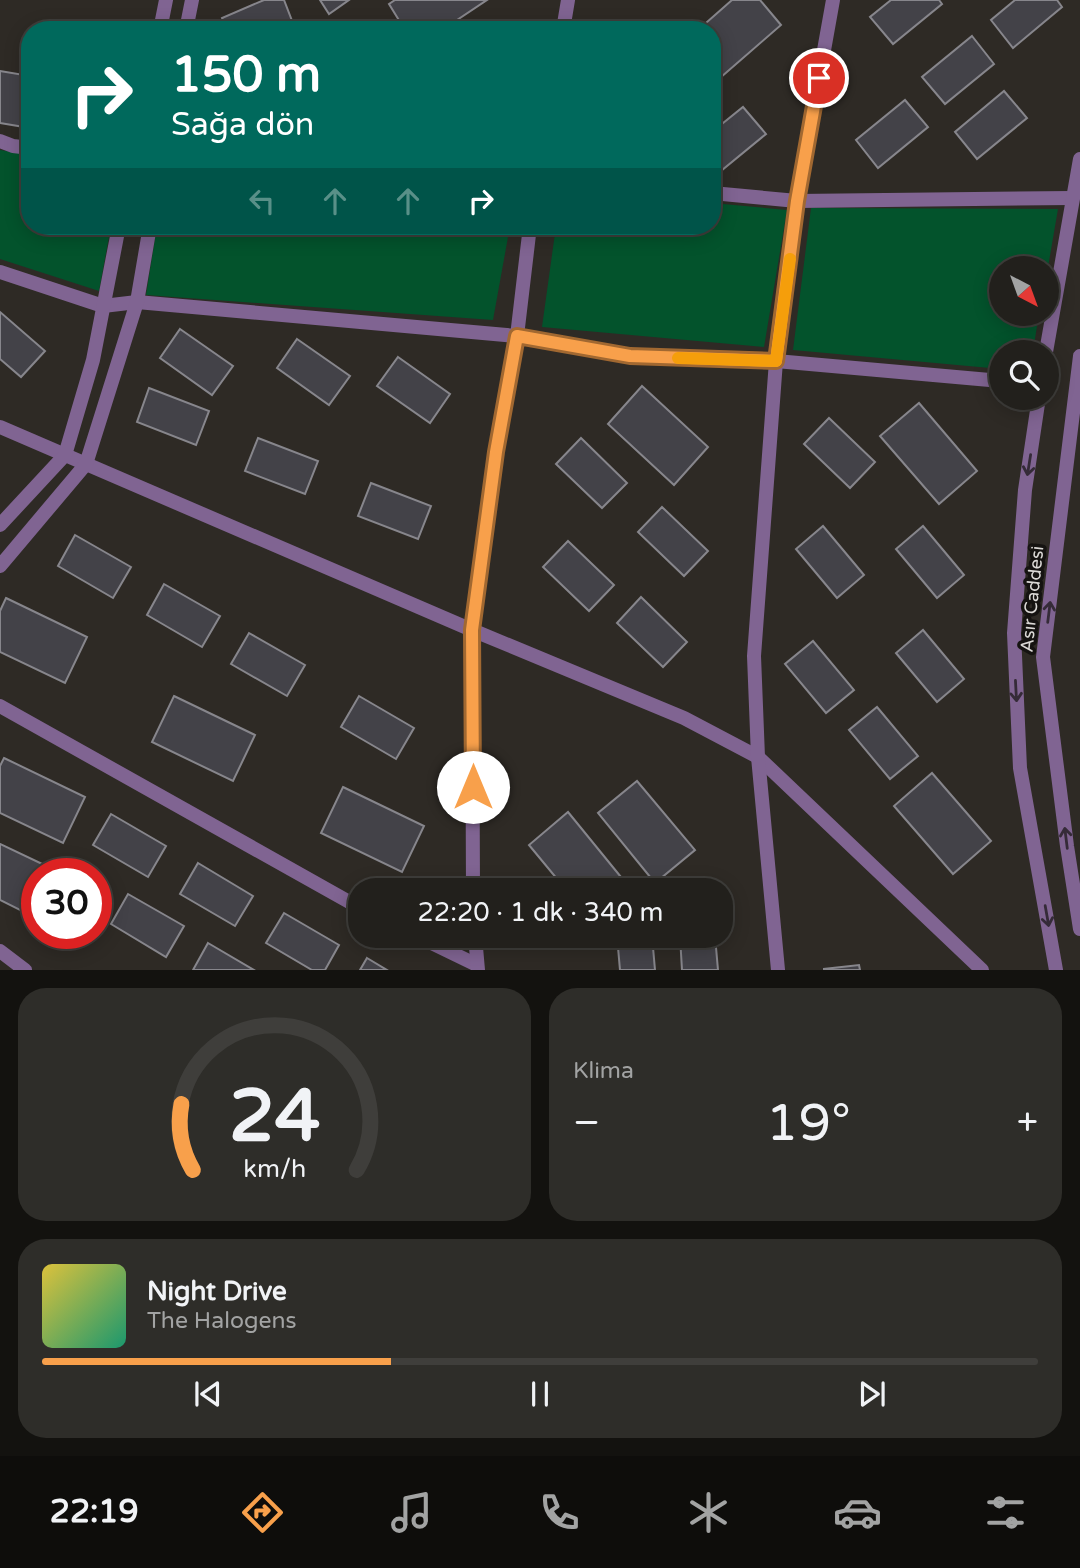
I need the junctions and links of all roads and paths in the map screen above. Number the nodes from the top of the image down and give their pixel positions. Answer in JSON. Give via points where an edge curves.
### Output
{"nodes":[{"id":1,"x":166,"y":0,"type":"edge"},
{"id":2,"x":192,"y":0,"type":"edge"},
{"id":3,"x":568,"y":0,"type":"edge"},
{"id":4,"x":833,"y":0,"type":"edge"},
{"id":5,"x":162,"y":21,"type":"edge"},
{"id":6,"x":188,"y":21,"type":"edge"},
{"id":7,"x":564,"y":21,"type":"edge"},
{"id":8,"x":0,"y":141,"type":"edge"},
{"id":9,"x":21,"y":147,"type":"edge"},
{"id":10,"x":1080,"y":159,"type":"edge"},
{"id":11,"x":721,"y":194,"type":"edge"},
{"id":12,"x":1072,"y":198,"type":"junction"},
{"id":13,"x":797,"y":201,"type":"junction"},
{"id":14,"x":117,"y":235,"type":"edge"},
{"id":15,"x":148,"y":235,"type":"edge"},
{"id":16,"x":529,"y":235,"type":"edge"},
{"id":17,"x":0,"y":272,"type":"edge"},
{"id":18,"x":137,"y":302,"type":"junction"},
{"id":19,"x":103,"y":306,"type":"junction"},
{"id":20,"x":517,"y":336,"type":"junction"},
{"id":21,"x":1048,"y":340,"type":"edge"},
{"id":22,"x":1080,"y":356,"type":"edge"},
{"id":23,"x":776,"y":361,"type":"junction"},
{"id":24,"x":989,"y":380,"type":"edge"},
{"id":25,"x":1037,"y":410,"type":"edge"},
{"id":26,"x":0,"y":427,"type":"edge"},
{"id":27,"x":65,"y":455,"type":"junction"},
{"id":28,"x":86,"y":464,"type":"junction"},
{"id":29,"x":0,"y":525,"type":"edge"},
{"id":30,"x":0,"y":566,"type":"edge"},
{"id":31,"x":472,"y":630,"type":"junction"},
{"id":32,"x":0,"y":706,"type":"edge"},
{"id":33,"x":758,"y":757,"type":"junction"},
{"id":34,"x":473,"y":878,"type":"edge"},
{"id":35,"x":348,"y":901,"type":"edge"},
{"id":36,"x":1080,"y":929,"type":"edge"},
{"id":37,"x":440,"y":948,"type":"edge"},
{"id":38,"x":476,"y":948,"type":"edge"},
{"id":39,"x":0,"y":951,"type":"edge"},
{"id":40,"x":477,"y":967,"type":"edge"},
{"id":41,"x":25,"y":970,"type":"edge"},
{"id":42,"x":778,"y":970,"type":"edge"},
{"id":43,"x":982,"y":970,"type":"edge"},
{"id":44,"x":1056,"y":970,"type":"edge"}],
"edges":[{"from":1,"to":5,"type":"street"},
{"from":2,"to":6,"type":"street"},
{"from":3,"to":7,"type":"street"},
{"from":4,"to":13,"type":"street"},
{"from":8,"to":9,"type":"street"},
{"from":10,"to":12,"type":"street"},
{"from":11,"to":13,"type":"street"},
{"from":12,"to":13,"type":"street"},
{"from":12,"to":21,"type":"street"},
{"from":13,"to":23,"type":"street"},
{"from":14,"to":19,"type":"street"},
{"from":15,"to":18,"type":"street"},
{"from":16,"to":20,"type":"street"},
{"from":17,"to":19,"type":"street"},
{"from":18,"to":19,"type":"street"},
{"from":18,"to":20,"type":"street"},
{"from":18,"to":28,"type":"street"},
{"from":19,"to":27,"type":"street","via":[[93,360]]},
{"from":20,"to":23,"type":"street","via":[[630,356]]},
{"from":20,"to":31,"type":"street"},
{"from":36,"to":22,"type":"street","name":"Asır Caddesi","one_way":true,"via":[[1044,657]]},
{"from":23,"to":24,"type":"street"},
{"from":23,"to":33,"type":"street","via":[[754,656]]},
{"from":25,"to":44,"type":"street","name":"Asır Caddesi","one_way":true,"via":[[1025,490],[1014,633],[1020,768]]},
{"from":26,"to":27,"type":"street"},
{"from":27,"to":28,"type":"street"},
{"from":27,"to":29,"type":"street"},
{"from":28,"to":30,"type":"street"},
{"from":28,"to":31,"type":"street"},
{"from":31,"to":33,"type":"street","via":[[684,718]]},
{"from":31,"to":34,"type":"street"},
{"from":32,"to":35,"type":"street"},
{"from":33,"to":42,"type":"street"},
{"from":33,"to":43,"type":"street"},
{"from":37,"to":40,"type":"street"},
{"from":38,"to":40,"type":"street"},
{"from":39,"to":41,"type":"street"}]}
